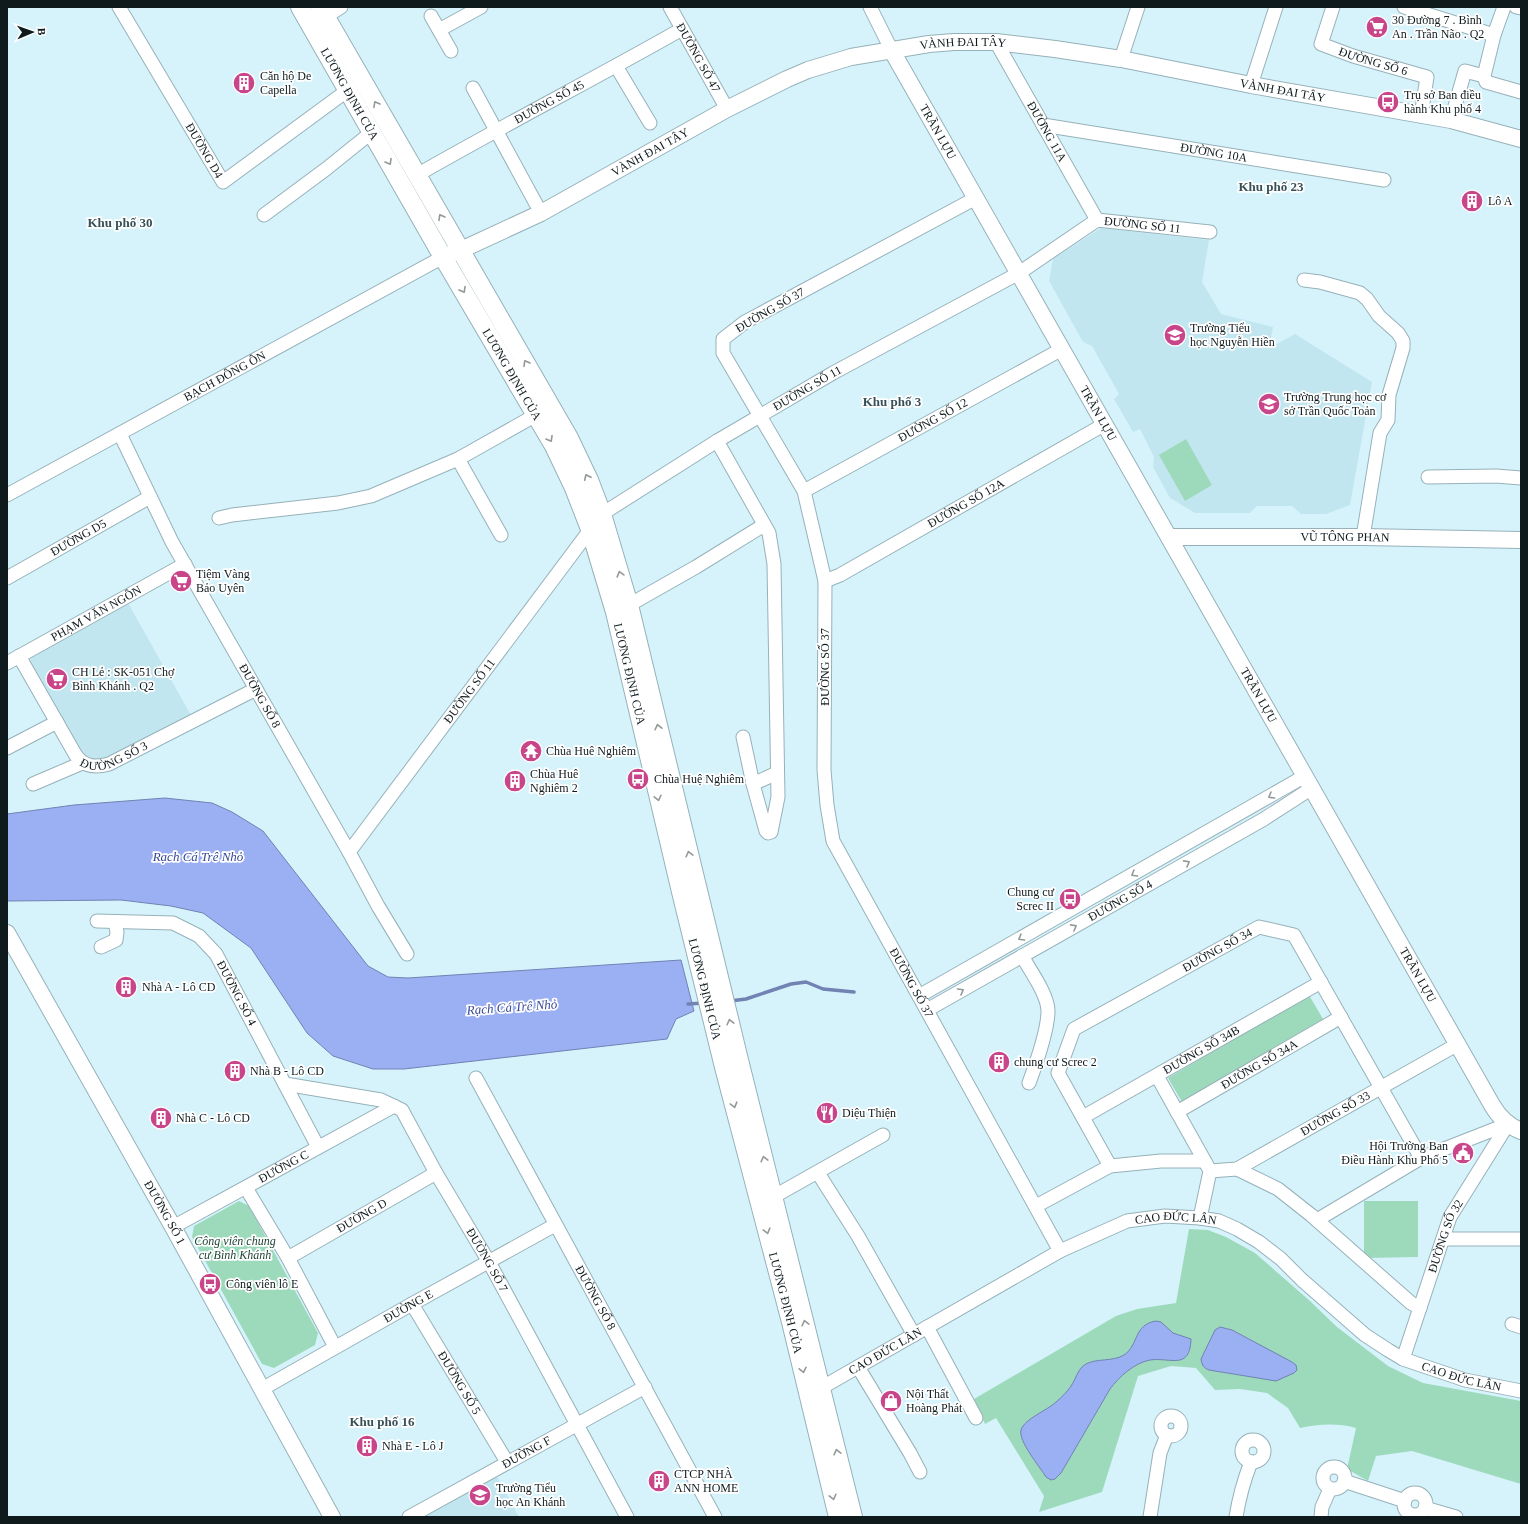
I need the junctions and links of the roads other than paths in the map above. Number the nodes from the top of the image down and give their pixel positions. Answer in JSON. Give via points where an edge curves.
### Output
{"nodes":[{"id":1,"x":119,"y":7,"type":"edge"},
{"id":2,"x":300,"y":7,"type":"edge"},
{"id":3,"x":341,"y":7,"type":"edge"},
{"id":4,"x":482,"y":7,"type":"edge"},
{"id":5,"x":670,"y":7,"type":"edge"},
{"id":6,"x":870,"y":7,"type":"edge"},
{"id":7,"x":1138,"y":7,"type":"edge"},
{"id":8,"x":1276,"y":7,"type":"edge"},
{"id":9,"x":1333,"y":7,"type":"edge"},
{"id":10,"x":1404,"y":7,"type":"edge"},
{"id":11,"x":1504,"y":7,"type":"edge"},
{"id":12,"x":1516,"y":7,"type":"edge"},
{"id":13,"x":1521,"y":8,"type":"edge"},
{"id":14,"x":431,"y":16,"type":"dead end"},
{"id":15,"x":319,"y":17,"type":"edge"},
{"id":16,"x":682,"y":29,"type":"junction"},
{"id":17,"x":439,"y":30,"type":"junction"},
{"id":18,"x":1494,"y":35,"type":"junction"},
{"id":19,"x":996,"y":42,"type":"junction"},
{"id":20,"x":451,"y":51,"type":"dead end"},
{"id":21,"x":892,"y":51,"type":"junction"},
{"id":22,"x":1121,"y":59,"type":"junction"},
{"id":23,"x":616,"y":66,"type":"junction"},
{"id":24,"x":1484,"y":76,"type":"junction"},
{"id":25,"x":1251,"y":84,"type":"junction"},
{"id":26,"x":473,"y":88,"type":"dead end"},
{"id":27,"x":348,"y":90,"type":"junction"},
{"id":28,"x":1521,"y":92,"type":"edge"},
{"id":29,"x":727,"y":109,"type":"junction"},
{"id":30,"x":1421,"y":116,"type":"junction"},
{"id":31,"x":1451,"y":120,"type":"junction"},
{"id":32,"x":650,"y":123,"type":"dead end"},
{"id":33,"x":1043,"y":125,"type":"junction"},
{"id":34,"x":496,"y":130,"type":"junction"},
{"id":35,"x":372,"y":132,"type":"junction"},
{"id":36,"x":1521,"y":139,"type":"edge"},
{"id":37,"x":417,"y":175,"type":"junction"},
{"id":38,"x":1384,"y":180,"type":"dead end"},
{"id":39,"x":976,"y":198,"type":"junction"},
{"id":40,"x":541,"y":212,"type":"junction"},
{"id":41,"x":264,"y":215,"type":"dead end"},
{"id":42,"x":1097,"y":220,"type":"junction"},
{"id":43,"x":1210,"y":232,"type":"dead end"},
{"id":44,"x":461,"y":250,"type":"junction"},
{"id":45,"x":443,"y":257,"type":"junction"},
{"id":46,"x":1019,"y":273,"type":"junction"},
{"id":47,"x":1304,"y":280,"type":"dead end"},
{"id":48,"x":1062,"y":349,"type":"junction"},
{"id":49,"x":536,"y":415,"type":"junction"},
{"id":50,"x":760,"y":416,"type":"junction"},
{"id":51,"x":1105,"y":424,"type":"junction"},
{"id":52,"x":120,"y":434,"type":"junction"},
{"id":53,"x":717,"y":441,"type":"junction"},
{"id":54,"x":458,"y":459,"type":"junction"},
{"id":55,"x":1428,"y":477,"type":"dead end"},
{"id":56,"x":1521,"y":478,"type":"edge"},
{"id":57,"x":804,"y":492,"type":"junction"},
{"id":58,"x":7,"y":495,"type":"edge"},
{"id":59,"x":150,"y":497,"type":"junction"},
{"id":60,"x":602,"y":514,"type":"junction"},
{"id":61,"x":219,"y":518,"type":"dead end"},
{"id":62,"x":764,"y":525,"type":"junction"},
{"id":63,"x":590,"y":530,"type":"junction"},
{"id":64,"x":501,"y":535,"type":"dead end"},
{"id":65,"x":1169,"y":537,"type":"junction"},
{"id":66,"x":1363,"y":537,"type":"junction"},
{"id":67,"x":1521,"y":540,"type":"edge"},
{"id":68,"x":185,"y":564,"type":"junction"},
{"id":69,"x":7,"y":578,"type":"edge"},
{"id":70,"x":825,"y":581,"type":"junction"},
{"id":71,"x":629,"y":605,"type":"junction"},
{"id":72,"x":19,"y":656,"type":"junction"},
{"id":73,"x":7,"y":663,"type":"edge"},
{"id":74,"x":256,"y":689,"type":"junction"},
{"id":75,"x":57,"y":722,"type":"junction"},
{"id":76,"x":743,"y":737,"type":"dead end"},
{"id":77,"x":7,"y":748,"type":"edge"},
{"id":78,"x":82,"y":763,"type":"junction"},
{"id":79,"x":778,"y":773,"type":"junction"},
{"id":80,"x":1309,"y":782,"type":"junction"},
{"id":81,"x":33,"y":784,"type":"dead end"},
{"id":82,"x":753,"y":784,"type":"junction"},
{"id":83,"x":349,"y":852,"type":"junction"},
{"id":84,"x":690,"y":894,"type":"junction"},
{"id":85,"x":97,"y":921,"type":"dead end"},
{"id":86,"x":115,"y":922,"type":"junction"},
{"id":87,"x":7,"y":933,"type":"edge"},
{"id":88,"x":101,"y":947,"type":"dead end"},
{"id":89,"x":407,"y":954,"type":"dead end"},
{"id":90,"x":1022,"y":956,"type":"junction"},
{"id":91,"x":1321,"y":982,"type":"junction"},
{"id":92,"x":919,"y":996,"type":"junction"},
{"id":93,"x":927,"y":1010,"type":"junction"},
{"id":94,"x":1341,"y":1017,"type":"junction"},
{"id":95,"x":1458,"y":1044,"type":"junction"},
{"id":96,"x":732,"y":1064,"type":"junction"},
{"id":97,"x":1157,"y":1076,"type":"junction"},
{"id":98,"x":476,"y":1078,"type":"dead end"},
{"id":99,"x":1029,"y":1083,"type":"dead end"},
{"id":100,"x":285,"y":1084,"type":"junction"},
{"id":101,"x":1380,"y":1087,"type":"junction"},
{"id":102,"x":394,"y":1106,"type":"junction"},
{"id":103,"x":1177,"y":1112,"type":"junction"},
{"id":104,"x":1082,"y":1118,"type":"junction"},
{"id":105,"x":1514,"y":1128,"type":"edge"},
{"id":106,"x":884,"y":1135,"type":"dead end"},
{"id":107,"x":318,"y":1147,"type":"junction"},
{"id":108,"x":1422,"y":1158,"type":"junction"},
{"id":109,"x":1110,"y":1166,"type":"junction"},
{"id":110,"x":1207,"y":1166,"type":"junction"},
{"id":111,"x":1238,"y":1169,"type":"junction"},
{"id":112,"x":436,"y":1173,"type":"junction"},
{"id":113,"x":818,"y":1173,"type":"junction"},
{"id":114,"x":246,"y":1188,"type":"junction"},
{"id":115,"x":774,"y":1197,"type":"junction"},
{"id":116,"x":1036,"y":1206,"type":"junction"},
{"id":117,"x":1200,"y":1218,"type":"junction"},
{"id":118,"x":1317,"y":1220,"type":"junction"},
{"id":119,"x":555,"y":1225,"type":"junction"},
{"id":120,"x":172,"y":1227,"type":"junction"},
{"id":121,"x":1443,"y":1239,"type":"junction"},
{"id":122,"x":1521,"y":1239,"type":"edge"},
{"id":123,"x":1060,"y":1251,"type":"junction"},
{"id":124,"x":288,"y":1258,"type":"junction"},
{"id":125,"x":489,"y":1262,"type":"junction"},
{"id":126,"x":412,"y":1304,"type":"junction"},
{"id":127,"x":1420,"y":1308,"type":"junction"},
{"id":128,"x":1521,"y":1324,"type":"edge"},
{"id":129,"x":927,"y":1327,"type":"junction"},
{"id":130,"x":1521,"y":1327,"type":"edge"},
{"id":131,"x":914,"y":1335,"type":"junction"},
{"id":132,"x":335,"y":1347,"type":"junction"},
{"id":133,"x":1403,"y":1358,"type":"junction"},
{"id":134,"x":858,"y":1367,"type":"junction"},
{"id":135,"x":644,"y":1387,"type":"junction"},
{"id":136,"x":821,"y":1388,"type":"junction"},
{"id":137,"x":262,"y":1389,"type":"junction"},
{"id":138,"x":1521,"y":1391,"type":"edge"},
{"id":139,"x":976,"y":1418,"type":"dead end"},
{"id":140,"x":576,"y":1425,"type":"junction"},
{"id":141,"x":1167,"y":1435,"type":"dead end"},
{"id":142,"x":507,"y":1462,"type":"junction"},
{"id":143,"x":1251,"y":1462,"type":"dead end"},
{"id":144,"x":920,"y":1472,"type":"dead end"},
{"id":145,"x":1344,"y":1481,"type":"junction"},
{"id":146,"x":1330,"y":1489,"type":"junction"},
{"id":147,"x":1404,"y":1501,"type":"junction"},
{"id":148,"x":1425,"y":1508,"type":"junction"},
{"id":149,"x":1410,"y":1516,"type":"edge"},
{"id":150,"x":332,"y":1517,"type":"edge"},
{"id":151,"x":409,"y":1517,"type":"edge"},
{"id":152,"x":627,"y":1517,"type":"edge"},
{"id":153,"x":715,"y":1517,"type":"edge"},
{"id":154,"x":838,"y":1517,"type":"edge"},
{"id":155,"x":853,"y":1517,"type":"edge"},
{"id":156,"x":1150,"y":1517,"type":"edge"},
{"id":157,"x":1236,"y":1517,"type":"edge"},
{"id":158,"x":1321,"y":1517,"type":"edge"},
{"id":159,"x":1456,"y":1517,"type":"edge"}],
"edges":[{"from":1,"to":27,"type":"street","name":"ĐƯỜNG D4","via":[[223,182]]},
{"from":2,"to":15,"type":"main road","name":"LƯƠNG ĐỊNH CỦA"},
{"from":3,"to":15,"type":"street"},
{"from":4,"to":17,"type":"street"},
{"from":5,"to":16,"type":"street","name":"ĐƯỜNG SỐ 47"},
{"from":6,"to":21,"type":"street"},
{"from":7,"to":22,"type":"street"},
{"from":8,"to":25,"type":"street"},
{"from":9,"to":30,"type":"street","name":"ĐƯỜNG SỐ 6","via":[[1321,44],[1427,77]]},
{"from":10,"to":18,"type":"street"},
{"from":11,"to":18,"type":"street"},
{"from":12,"to":13,"type":"street"},
{"from":14,"to":17,"type":"street"},
{"from":15,"to":27,"type":"main road","name":"LƯƠNG ĐỊNH CỦA"},
{"from":37,"to":15,"type":"main road","name":"LƯƠNG ĐỊNH CỦA","one_way":true},
{"from":16,"to":23,"type":"street","name":"ĐƯỜNG SỐ 45"},
{"from":16,"to":29,"type":"street","name":"ĐƯỜNG SỐ 47"},
{"from":17,"to":20,"type":"street"},
{"from":18,"to":24,"type":"street"},
{"from":19,"to":21,"type":"street","name":"VÀNH ĐAI TÂY","via":[[930,44]]},
{"from":19,"to":22,"type":"street","name":"VÀNH ĐAI TÂY","via":[[1055,48]]},
{"from":19,"to":33,"type":"street","name":"ĐƯỜNG 11A"},
{"from":21,"to":29,"type":"street","name":"VÀNH ĐAI TÂY","via":[[857,56],[808,70]]},
{"from":21,"to":39,"type":"street","name":"TRẦN LỰU"},
{"from":22,"to":25,"type":"street","name":"VÀNH ĐAI TÂY"},
{"from":23,"to":32,"type":"street"},
{"from":23,"to":34,"type":"street","name":"ĐƯỜNG SỐ 45"},
{"from":24,"to":28,"type":"street","via":[[1486,82]]},
{"from":24,"to":31,"type":"street","via":[[1464,71]]},
{"from":25,"to":30,"type":"street","name":"VÀNH ĐAI TÂY"},
{"from":26,"to":34,"type":"street"},
{"from":27,"to":35,"type":"main road","name":"LƯƠNG ĐỊNH CỦA"},
{"from":29,"to":40,"type":"street","name":"VÀNH ĐAI TÂY"},
{"from":30,"to":31,"type":"street","name":"VÀNH ĐAI TÂY"},
{"from":31,"to":36,"type":"street","name":"VÀNH ĐAI TÂY"},
{"from":33,"to":38,"type":"street","name":"ĐƯỜNG 10A"},
{"from":33,"to":42,"type":"street","name":"ĐƯỜNG 11A"},
{"from":34,"to":37,"type":"street","name":"ĐƯỜNG SỐ 45"},
{"from":34,"to":40,"type":"street"},
{"from":35,"to":41,"type":"street"},
{"from":35,"to":45,"type":"main road","name":"LƯƠNG ĐỊNH CỦA","one_way":true},
{"from":44,"to":37,"type":"main road","name":"LƯƠNG ĐỊNH CỦA","one_way":true},
{"from":39,"to":46,"type":"street","name":"TRẦN LỰU"},
{"from":39,"to":50,"type":"street","name":"ĐƯỜNG SỐ 37","via":[[745,322],[723,339],[722,353]]},
{"from":40,"to":44,"type":"street","name":"VÀNH ĐAI TÂY"},
{"from":42,"to":43,"type":"street","name":"ĐƯỜNG SỐ 11"},
{"from":42,"to":46,"type":"street","name":"ĐƯỜNG SỐ 11"},
{"from":44,"to":45,"type":"street","name":"VÀNH ĐAI TÂY"},
{"from":60,"to":44,"type":"main road","name":"LƯƠNG ĐỊNH CỦA","one_way":true,"via":[[569,438]]},
{"from":45,"to":49,"type":"main road","name":"LƯƠNG ĐỊNH CỦA","one_way":true},
{"from":45,"to":52,"type":"street","name":"BẠCH ĐÔNG ÔN"},
{"from":46,"to":48,"type":"street","name":"TRẦN LỰU"},
{"from":46,"to":50,"type":"street","name":"ĐƯỜNG SỐ 11","via":[[833,373]]},
{"from":47,"to":66,"type":"street","via":[[1360,293],[1403,341],[1389,395],[1388,420],[1380,433]]},
{"from":48,"to":51,"type":"street","name":"TRẦN LỰU"},
{"from":48,"to":57,"type":"street","name":"ĐƯỜNG SỐ 12"},
{"from":49,"to":54,"type":"street"},
{"from":49,"to":63,"type":"main road","name":"LƯƠNG ĐỊNH CỦA","one_way":true,"via":[[574,488]]},
{"from":50,"to":53,"type":"street","name":"ĐƯỜNG SỐ 11"},
{"from":50,"to":57,"type":"street","name":"ĐƯỜNG SỐ 37"},
{"from":51,"to":65,"type":"street","name":"TRẦN LỰU"},
{"from":51,"to":70,"type":"street","name":"ĐƯỜNG SỐ 12A"},
{"from":52,"to":58,"type":"street","name":"BẠCH ĐÔNG ÔN"},
{"from":52,"to":59,"type":"street","name":"ĐƯỜNG SỐ 8"},
{"from":53,"to":60,"type":"street","name":"ĐƯỜNG SỐ 11"},
{"from":53,"to":62,"type":"street"},
{"from":54,"to":61,"type":"street","via":[[371,496],[338,503]]},
{"from":54,"to":64,"type":"street"},
{"from":55,"to":56,"type":"street"},
{"from":57,"to":70,"type":"street","name":"ĐƯỜNG SỐ 37"},
{"from":59,"to":68,"type":"street","name":"ĐƯỜNG SỐ 8"},
{"from":59,"to":69,"type":"street","name":"ĐƯỜNG D5"},
{"from":60,"to":63,"type":"street","name":"ĐƯỜNG SỐ 11"},
{"from":71,"to":60,"type":"main road","name":"LƯƠNG ĐỊNH CỦA","one_way":true},
{"from":62,"to":71,"type":"street"},
{"from":62,"to":79,"type":"street","via":[[769,533],[774,564]]},
{"from":63,"to":83,"type":"street","name":"ĐƯỜNG SỐ 11"},
{"from":63,"to":84,"type":"main road","name":"LƯƠNG ĐỊNH CỦA","one_way":true,"via":[[615,612]]},
{"from":65,"to":66,"type":"street","name":"VŨ TÔNG PHAN"},
{"from":65,"to":80,"type":"street","name":"TRẦN LỰU"},
{"from":66,"to":67,"type":"street","name":"VŨ TÔNG PHAN"},
{"from":68,"to":72,"type":"street","name":"PHẠM VĂN NGÔN"},
{"from":68,"to":74,"type":"street","name":"ĐƯỜNG SỐ 8"},
{"from":70,"to":92,"type":"street","name":"ĐƯỜNG SỐ 37","via":[[824,770],[833,841]]},
{"from":84,"to":71,"type":"main road","name":"LƯƠNG ĐỊNH CỦA","one_way":true},
{"from":72,"to":73,"type":"street","name":"PHẠM VĂN NGÔN"},
{"from":72,"to":75,"type":"street","name":"ĐƯỜNG SỐ 3"},
{"from":74,"to":78,"type":"street","name":"ĐƯỜNG SỐ 3","via":[[108,764],[95,767]]},
{"from":74,"to":83,"type":"street","name":"ĐƯỜNG SỐ 8"},
{"from":75,"to":77,"type":"street"},
{"from":75,"to":78,"type":"street","name":"ĐƯỜNG SỐ 3"},
{"from":76,"to":82,"type":"street"},
{"from":78,"to":81,"type":"street"},
{"from":79,"to":82,"type":"street"},
{"from":79,"to":82,"type":"street","via":[[778,797],[770,833],[766,831]]},
{"from":90,"to":80,"type":"street","name":"ĐƯỜNG SỐ 4","one_way":true,"via":[[1264,818]]},
{"from":80,"to":92,"type":"street","name":"ĐƯỜNG SỐ 4","one_way":true},
{"from":80,"to":95,"type":"street","name":"TRẦN LỰU"},
{"from":83,"to":89,"type":"street","name":"ĐƯỜNG SỐ 8"},
{"from":84,"to":96,"type":"main road","name":"LƯƠNG ĐỊNH CỦA"},
{"from":85,"to":86,"type":"street","name":"ĐƯỜNG SỐ 4"},
{"from":86,"to":88,"type":"street","via":[[116,940]]},
{"from":86,"to":100,"type":"street","name":"ĐƯỜNG SỐ 4","via":[[174,923],[199,936],[216,954]]},
{"from":87,"to":120,"type":"street","name":"ĐƯỜNG SỐ 1"},
{"from":93,"to":90,"type":"street","name":"ĐƯỜNG SỐ 4","one_way":true},
{"from":90,"to":99,"type":"street","via":[[1044,996],[1048,1011],[1046,1028]]},
{"from":91,"to":94,"type":"street","name":"ĐƯỜNG SỐ 34"},
{"from":91,"to":97,"type":"street","name":"ĐƯỜNG SỐ 34B"},
{"from":91,"to":104,"type":"street","name":"ĐƯỜNG SỐ 34","via":[[1294,936],[1259,927],[1074,1029],[1058,1073]]},
{"from":92,"to":93,"type":"street","name":"ĐƯỜNG SỐ 37"},
{"from":93,"to":116,"type":"street","name":"ĐƯỜNG SỐ 37"},
{"from":94,"to":101,"type":"street","name":"ĐƯỜNG SỐ 34"},
{"from":94,"to":103,"type":"street","name":"ĐƯỜNG SỐ 34A"},
{"from":95,"to":101,"type":"street","name":"ĐƯỜNG SỐ 33"},
{"from":95,"to":105,"type":"street","name":"TRẦN LỰU","via":[[1496,1112]]},
{"from":115,"to":96,"type":"main road","name":"LƯƠNG ĐỊNH CỦA","one_way":true},
{"from":96,"to":154,"type":"main road","name":"LƯƠNG ĐỊNH CỦA","one_way":true},
{"from":97,"to":103,"type":"street"},
{"from":97,"to":104,"type":"street","name":"ĐƯỜNG SỐ 34B"},
{"from":98,"to":119,"type":"street","name":"ĐƯỜNG SỐ 8"},
{"from":100,"to":102,"type":"street","name":"ĐƯỜNG SỐ 7","via":[[381,1100]]},
{"from":100,"to":107,"type":"street","name":"ĐƯỜNG SỐ 4"},
{"from":101,"to":108,"type":"street","name":"ĐƯỜNG SỐ 34"},
{"from":101,"to":111,"type":"street","name":"ĐƯỜNG SỐ 33"},
{"from":102,"to":107,"type":"street","name":"ĐƯỜNG C"},
{"from":102,"to":112,"type":"street","name":"ĐƯỜNG SỐ 7","via":[[402,1110]]},
{"from":103,"to":110,"type":"street"},
{"from":104,"to":109,"type":"street","name":"ĐƯỜNG SỐ 34"},
{"from":105,"to":108,"type":"street"},
{"from":105,"to":121,"type":"street","name":"ĐƯỜNG SỐ 32","via":[[1450,1217]]},
{"from":106,"to":113,"type":"street"},
{"from":107,"to":114,"type":"street","name":"ĐƯỜNG C"},
{"from":108,"to":118,"type":"street"},
{"from":109,"to":110,"type":"street","name":"ĐƯỜNG SỐ 33","via":[[1161,1161]]},
{"from":109,"to":116,"type":"street"},
{"from":110,"to":111,"type":"street","name":"ĐƯỜNG SỐ 33"},
{"from":110,"to":117,"type":"street"},
{"from":111,"to":118,"type":"street","via":[[1278,1189]]},
{"from":112,"to":124,"type":"street","name":"ĐƯỜNG D"},
{"from":112,"to":125,"type":"street","name":"ĐƯỜNG SỐ 7"},
{"from":113,"to":115,"type":"street"},
{"from":113,"to":131,"type":"street","via":[[858,1236]]},
{"from":114,"to":120,"type":"street","name":"ĐƯỜNG C"},
{"from":114,"to":124,"type":"street"},
{"from":136,"to":115,"type":"main road","name":"LƯƠNG ĐỊNH CỦA","one_way":true},
{"from":116,"to":123,"type":"street","name":"ĐƯỜNG SỐ 37"},
{"from":117,"to":123,"type":"street","name":"CAO ĐỨC LÂN","via":[[1165,1216],[1127,1221]]},
{"from":117,"to":133,"type":"street","name":"CAO ĐỨC LÂN","via":[[1219,1221],[1259,1242],[1365,1334]]},
{"from":118,"to":127,"type":"street","via":[[1411,1303]]},
{"from":119,"to":125,"type":"street","name":"ĐƯỜNG E"},
{"from":119,"to":135,"type":"street","name":"ĐƯỜNG SỐ 8"},
{"from":120,"to":137,"type":"street","name":"ĐƯỜNG SỐ 1"},
{"from":121,"to":122,"type":"street"},
{"from":121,"to":127,"type":"street","name":"ĐƯỜNG SỐ 32"},
{"from":123,"to":129,"type":"street","name":"CAO ĐỨC LÂN"},
{"from":124,"to":132,"type":"street"},
{"from":125,"to":126,"type":"street","name":"ĐƯỜNG E"},
{"from":125,"to":140,"type":"street","name":"ĐƯỜNG SỐ 7"},
{"from":126,"to":132,"type":"street","name":"ĐƯỜNG E"},
{"from":126,"to":142,"type":"street","name":"ĐƯỜNG SỐ 5"},
{"from":127,"to":133,"type":"street","name":"ĐƯỜNG SỐ 32"},
{"from":128,"to":130,"type":"street","via":[[1512,1324]]},
{"from":129,"to":131,"type":"street","name":"CAO ĐỨC LÂN"},
{"from":129,"to":139,"type":"street"},
{"from":131,"to":134,"type":"street","name":"CAO ĐỨC LÂN"},
{"from":132,"to":137,"type":"street","name":"ĐƯỜNG E"},
{"from":133,"to":138,"type":"street","name":"CAO ĐỨC LÂN","via":[[1465,1380]]},
{"from":134,"to":136,"type":"street","name":"CAO ĐỨC LÂN"},
{"from":134,"to":144,"type":"street"},
{"from":135,"to":140,"type":"street","name":"ĐƯỜNG F"},
{"from":135,"to":153,"type":"street","name":"ĐƯỜNG SỐ 8"},
{"from":155,"to":136,"type":"main road","name":"LƯƠNG ĐỊNH CỦA","one_way":true},
{"from":137,"to":150,"type":"street","name":"ĐƯỜNG SỐ 1"},
{"from":140,"to":142,"type":"street","name":"ĐƯỜNG F"},
{"from":140,"to":152,"type":"street","name":"ĐƯỜNG SỐ 7"},
{"from":141,"to":156,"type":"street","via":[[1160,1453]]},
{"from":142,"to":151,"type":"street","name":"ĐƯỜNG F"},
{"from":143,"to":157,"type":"street","via":[[1244,1478]]},
{"from":145,"to":146,"type":"street","via":[[1337,1489]]},
{"from":145,"to":146,"type":"street","via":[[1344,1474],[1339,1468],[1328,1468],[1322,1477],[1324,1484]]},
{"from":145,"to":147,"type":"street"},
{"from":146,"to":158,"type":"street","via":[[1322,1506]]},
{"from":147,"to":148,"type":"street","via":[[1408,1496],[1418,1494],[1424,1498]]},
{"from":147,"to":149,"type":"street","via":[[1405,1509]]},
{"from":148,"to":149,"type":"street","via":[[1421,1513]]},
{"from":148,"to":159,"type":"street"}]}
